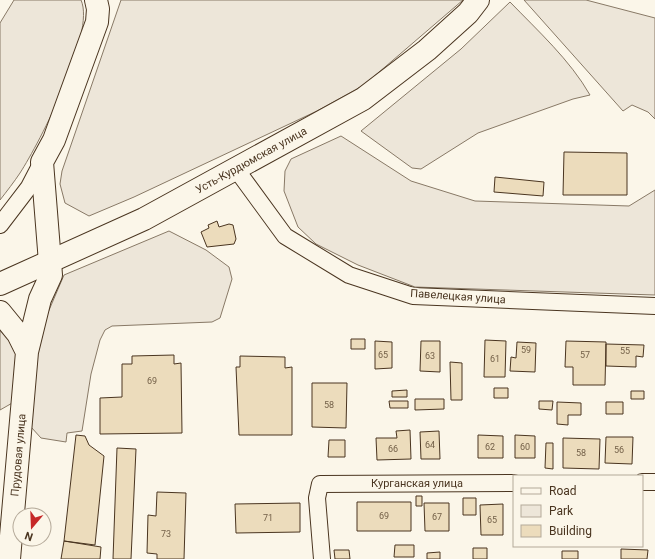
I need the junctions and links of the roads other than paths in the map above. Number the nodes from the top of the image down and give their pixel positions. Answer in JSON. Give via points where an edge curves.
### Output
{"nodes":[{"id":1,"x":96,"y":0,"type":"edge"},
{"id":2,"x":478,"y":0,"type":"edge"},
{"id":3,"x":42,"y":162,"type":"junction"},
{"id":4,"x":236,"y":169,"type":"junction"},
{"id":5,"x":0,"y":225,"type":"edge"},
{"id":6,"x":50,"y":260,"type":"junction"},
{"id":7,"x":0,"y":284,"type":"edge"},
{"id":8,"x":655,"y":306,"type":"edge"},
{"id":9,"x":0,"y":312,"type":"edge"},
{"id":10,"x":27,"y":352,"type":"junction"},
{"id":11,"x":643,"y":482,"type":"edge"},
{"id":12,"x":655,"y":482,"type":"edge"},
{"id":13,"x":513,"y":483,"type":"edge"},
{"id":14,"x":8,"y":559,"type":"edge"},
{"id":15,"x":322,"y":559,"type":"edge"}],
"edges":[{"from":1,"to":3,"type":"main road","via":[[96,22],[54,140]]},
{"from":2,"to":4,"type":"main road","name":"Усть-Курдюмская улица","via":[[468,13],[428,50],[363,99]]},
{"from":3,"to":5,"type":"street","via":[[28,187]]},
{"from":3,"to":6,"type":"main road","name":"Прудовая улица"},
{"from":4,"to":6,"type":"main road","name":"Усть-Курдюмская улица","via":[[144,219]]},
{"from":4,"to":8,"type":"street","name":"Павелецкая улица","via":[[285,236],[349,275],[413,296]]},
{"from":6,"to":7,"type":"main road","name":"Усть-Курдюмская улица"},
{"from":6,"to":10,"type":"main road","name":"Прудовая улица","via":[[51,275],[40,299]]},
{"from":9,"to":10,"type":"main road","via":[[18,334]]},
{"from":10,"to":14,"type":"main road","name":"Прудовая улица"},
{"from":11,"to":12,"type":"street"},
{"from":13,"to":15,"type":"street","name":"Курганская улица","via":[[320,484],[317,498]]}]}
